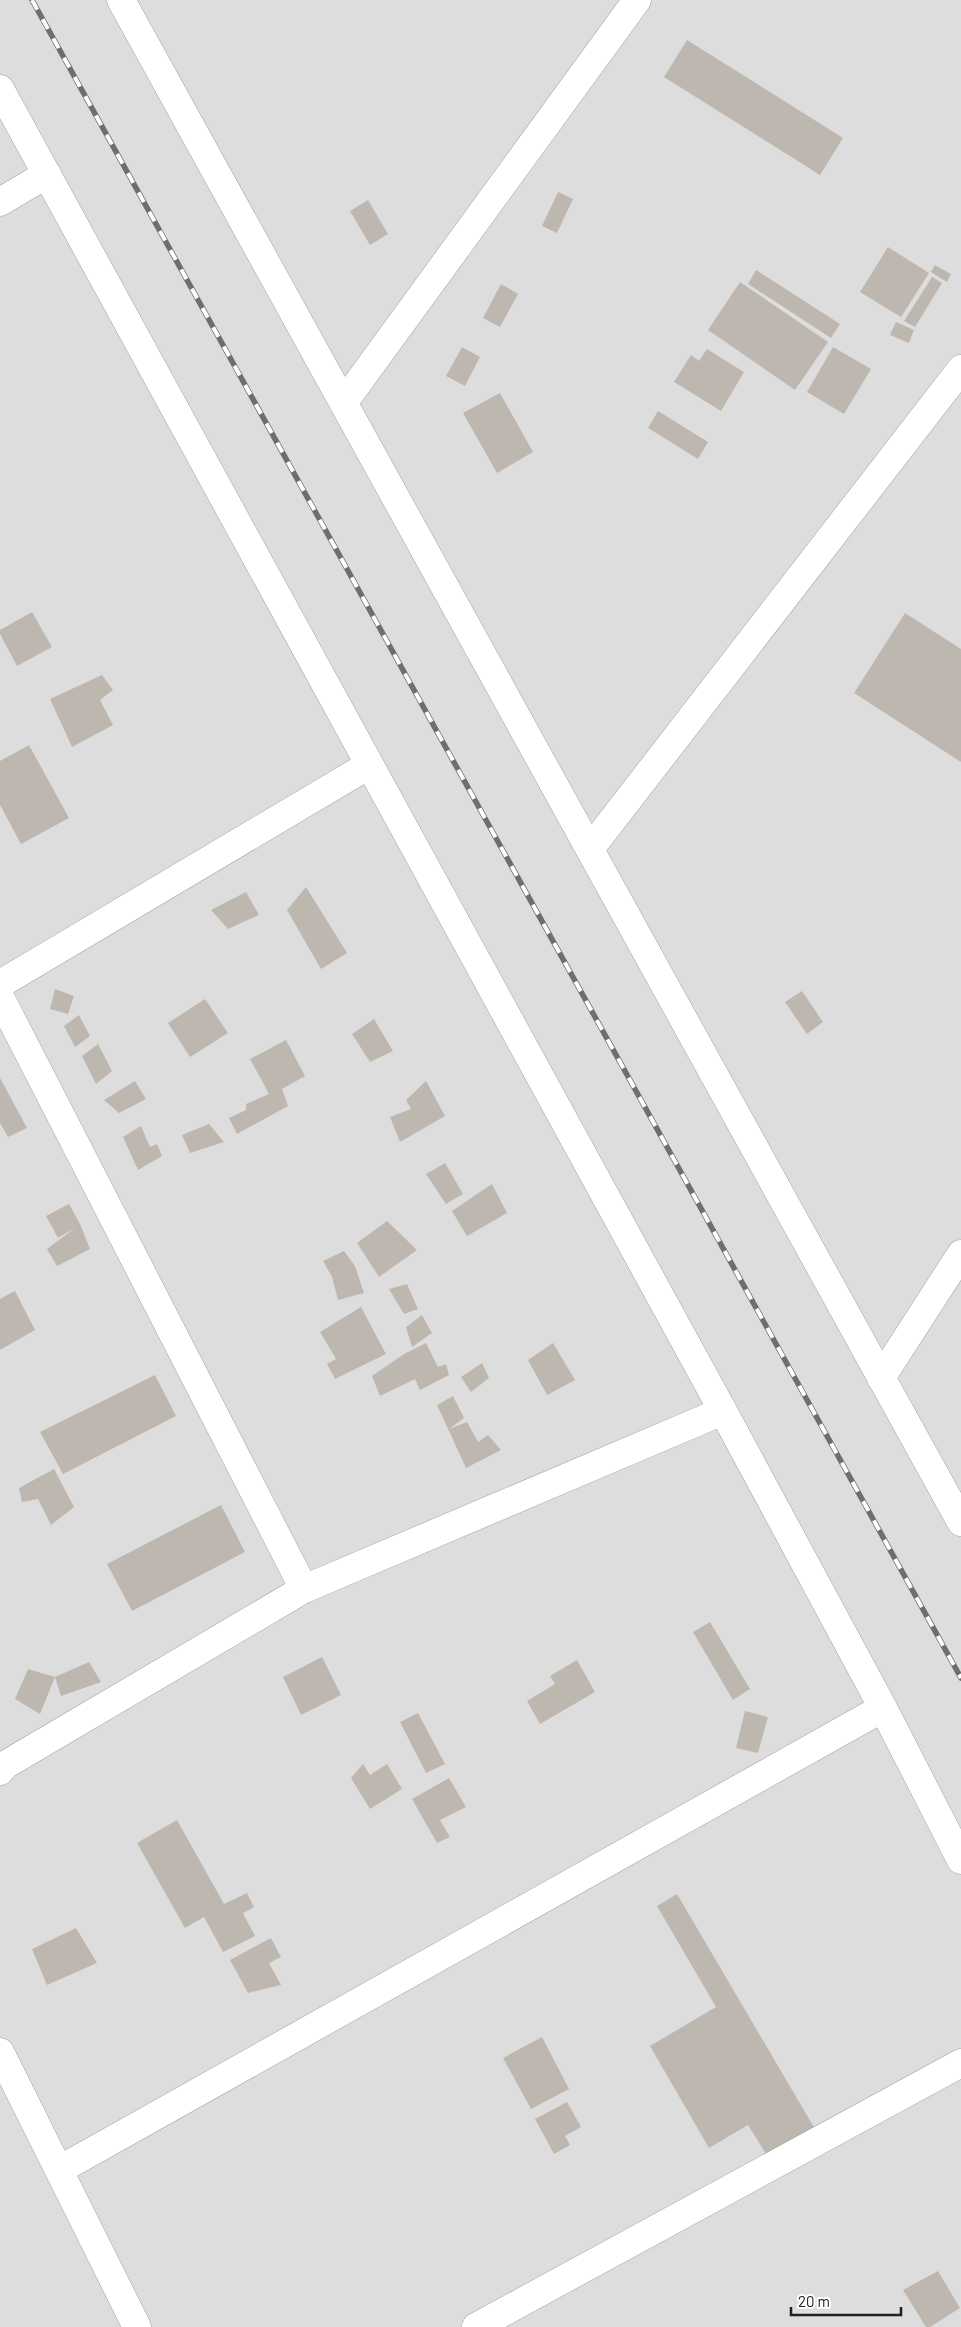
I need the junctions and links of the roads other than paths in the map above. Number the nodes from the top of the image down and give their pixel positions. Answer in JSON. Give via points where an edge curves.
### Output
{"nodes":[{"id":1,"x":121,"y":0,"type":"edge"},
{"id":2,"x":637,"y":0,"type":"edge"},
{"id":3,"x":0,"y":89,"type":"edge"},
{"id":4,"x":47,"y":174,"type":"junction"},
{"id":5,"x":0,"y":202,"type":"edge"},
{"id":6,"x":961,"y":369,"type":"edge"},
{"id":7,"x":344,"y":402,"type":"junction"},
{"id":8,"x":369,"y":765,"type":"junction"},
{"id":9,"x":590,"y":849,"type":"junction"},
{"id":10,"x":0,"y":984,"type":"edge"},
{"id":11,"x":0,"y":997,"type":"edge"},
{"id":12,"x":961,"y":1254,"type":"edge"},
{"id":13,"x":881,"y":1378,"type":"junction"},
{"id":14,"x":723,"y":1411,"type":"junction"},
{"id":15,"x":961,"y":1522,"type":"edge"},
{"id":16,"x":304,"y":1588,"type":"junction"},
{"id":17,"x":883,"y":1708,"type":"junction"},
{"id":18,"x":2,"y":1764,"type":"edge"},
{"id":19,"x":961,"y":1860,"type":"edge"},
{"id":20,"x":0,"y":2052,"type":"edge"},
{"id":21,"x":961,"y":2063,"type":"edge"},
{"id":22,"x":59,"y":2170,"type":"junction"},
{"id":23,"x":138,"y":2327,"type":"edge"},
{"id":24,"x":476,"y":2327,"type":"edge"}],
"edges":[{"from":1,"to":7,"type":"street"},
{"from":2,"to":7,"type":"street"},
{"from":3,"to":4,"type":"street"},
{"from":4,"to":5,"type":"street"},
{"from":4,"to":8,"type":"street"},
{"from":6,"to":9,"type":"street"},
{"from":7,"to":9,"type":"street"},
{"from":8,"to":10,"type":"street"},
{"from":8,"to":14,"type":"street"},
{"from":9,"to":13,"type":"street"},
{"from":11,"to":16,"type":"street"},
{"from":12,"to":13,"type":"street"},
{"from":13,"to":15,"type":"street"},
{"from":14,"to":16,"type":"street"},
{"from":14,"to":17,"type":"street"},
{"from":16,"to":18,"type":"street"},
{"from":17,"to":19,"type":"street"},
{"from":17,"to":22,"type":"street"},
{"from":20,"to":22,"type":"street"},
{"from":21,"to":24,"type":"street"},
{"from":22,"to":23,"type":"street"}]}
